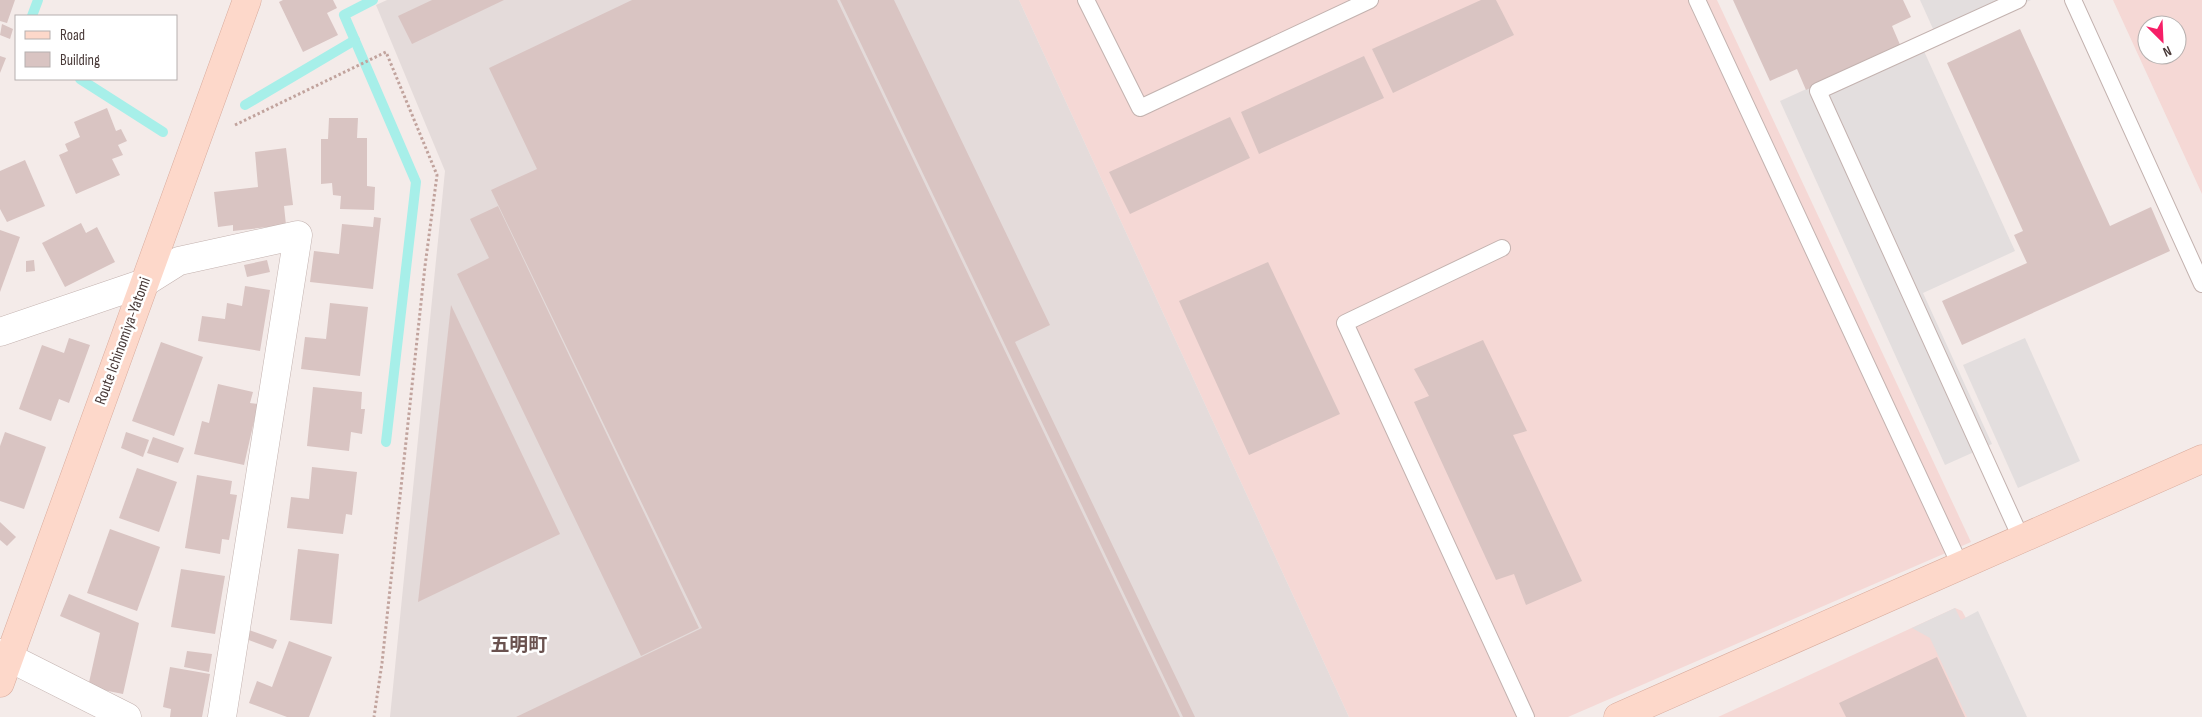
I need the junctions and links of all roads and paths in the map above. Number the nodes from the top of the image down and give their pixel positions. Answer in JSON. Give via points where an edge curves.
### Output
{"nodes":[{"id":1,"x":247,"y":0,"type":"edge"},
{"id":2,"x":1086,"y":0,"type":"edge"},
{"id":3,"x":1370,"y":0,"type":"edge"},
{"id":4,"x":1697,"y":0,"type":"edge"},
{"id":5,"x":2018,"y":0,"type":"edge"},
{"id":6,"x":2073,"y":0,"type":"edge"},
{"id":7,"x":232,"y":126,"type":"dead end"},
{"id":8,"x":1502,"y":248,"type":"dead end"},
{"id":9,"x":144,"y":283,"type":"junction"},
{"id":10,"x":2202,"y":284,"type":"edge"},
{"id":11,"x":0,"y":332,"type":"edge"},
{"id":12,"x":2202,"y":459,"type":"edge"},
{"id":13,"x":2021,"y":538,"type":"junction"},
{"id":14,"x":1960,"y":564,"type":"junction"},
{"id":15,"x":5,"y":655,"type":"edge"},
{"id":16,"x":0,"y":683,"type":"edge"},
{"id":17,"x":127,"y":717,"type":"edge"},
{"id":18,"x":222,"y":717,"type":"edge"},
{"id":19,"x":374,"y":717,"type":"edge"},
{"id":20,"x":1526,"y":717,"type":"edge"},
{"id":21,"x":1618,"y":717,"type":"edge"}],
"edges":[{"from":1,"to":9,"type":"main road","name":"Route Ichinomiya-Yatomi"},
{"from":2,"to":3,"type":"lane","via":[[1140,108]]},
{"from":4,"to":14,"type":"lane"},
{"from":5,"to":13,"type":"lane","via":[[1818,91]]},
{"from":6,"to":10,"type":"lane"},
{"from":7,"to":19,"type":"path","via":[[386,52],[437,175]]},
{"from":8,"to":20,"type":"lane","via":[[1345,323]]},
{"from":9,"to":11,"type":"street"},
{"from":9,"to":15,"type":"main road","name":"Route Ichinomiya-Yatomi"},
{"from":9,"to":18,"type":"street","via":[[179,261],[298,235]]},
{"from":12,"to":13,"type":"main road"},
{"from":13,"to":14,"type":"main road"},
{"from":14,"to":21,"type":"main road"},
{"from":15,"to":16,"type":"main road","name":"Route Ichinomiya-Yatomi"},
{"from":15,"to":17,"type":"street"}]}
